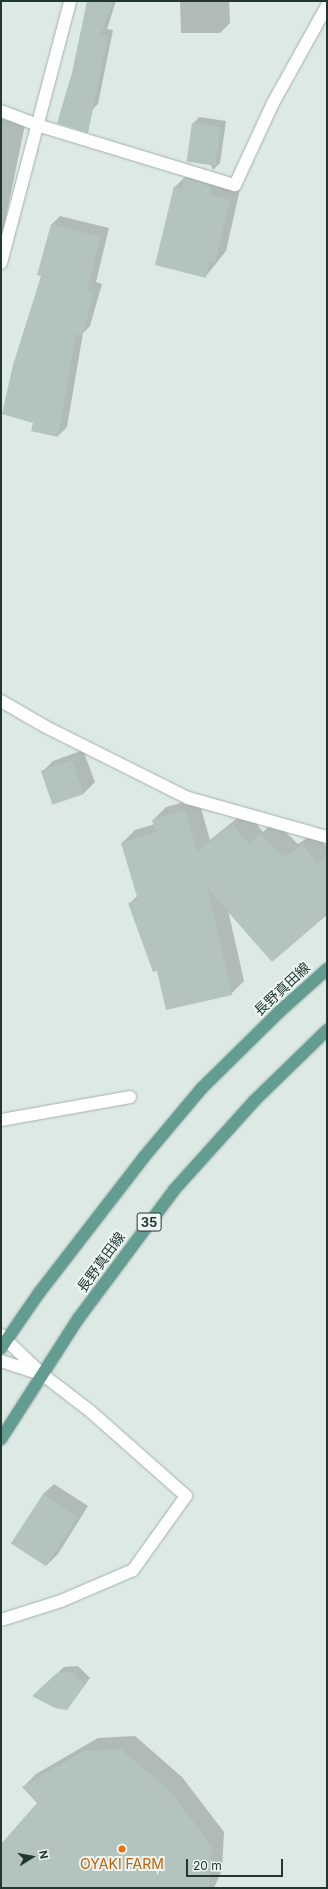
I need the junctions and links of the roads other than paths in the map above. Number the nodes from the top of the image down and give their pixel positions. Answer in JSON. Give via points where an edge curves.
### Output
{"nodes":[{"id":1,"x":70,"y":1,"type":"edge"},
{"id":2,"x":325,"y":8,"type":"edge"},
{"id":3,"x":1,"y":111,"type":"edge"},
{"id":4,"x":37,"y":125,"type":"junction"},
{"id":5,"x":1,"y":263,"type":"edge"},
{"id":6,"x":1,"y":701,"type":"edge"},
{"id":7,"x":327,"y":837,"type":"edge"},
{"id":8,"x":327,"y":969,"type":"edge"},
{"id":9,"x":327,"y":1030,"type":"edge"},
{"id":10,"x":130,"y":1097,"type":"dead end"},
{"id":11,"x":1,"y":1120,"type":"edge"},
{"id":12,"x":3,"y":1341,"type":"edge"},
{"id":13,"x":1,"y":1361,"type":"edge"},
{"id":14,"x":42,"y":1374,"type":"junction"},
{"id":15,"x":1,"y":1439,"type":"edge"},
{"id":16,"x":1,"y":1620,"type":"edge"}],
"edges":[{"from":1,"to":4,"type":"street"},
{"from":2,"to":4,"type":"street","via":[[273,103],[235,185]]},
{"from":3,"to":4,"type":"street"},
{"from":4,"to":5,"type":"street"},
{"from":6,"to":7,"type":"street","via":[[46,728],[188,798]]},
{"from":8,"to":12,"type":"main road","name":"長野真田線","via":[[201,1089],[130,1175]]},
{"from":9,"to":14,"type":"main road","name":"長野真田線","number":"35","via":[[254,1101],[174,1190],[86,1307]]},
{"from":10,"to":11,"type":"street"},
{"from":12,"to":14,"type":"street"},
{"from":13,"to":14,"type":"street"},
{"from":14,"to":15,"type":"main road","name":"長野真田線","number":"35"},
{"from":14,"to":16,"type":"street","via":[[90,1411],[186,1496],[134,1570],[61,1601]]}]}
